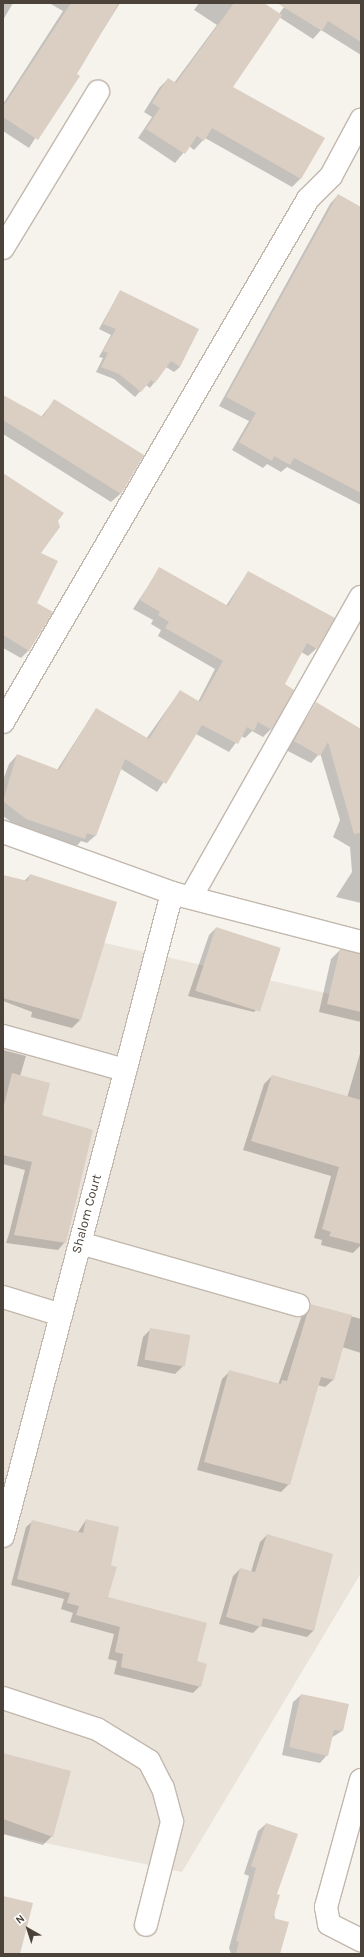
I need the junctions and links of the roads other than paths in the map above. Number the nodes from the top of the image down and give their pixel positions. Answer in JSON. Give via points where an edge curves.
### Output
{"nodes":[{"id":1,"x":98,"y":92,"type":"dead end"},
{"id":2,"x":361,"y":120,"type":"edge"},
{"id":3,"x":3,"y":248,"type":"edge"},
{"id":4,"x":361,"y":597,"type":"edge"},
{"id":5,"x":3,"y":722,"type":"edge"},
{"id":6,"x":3,"y":832,"type":"edge"},
{"id":7,"x":181,"y":895,"type":"junction"},
{"id":8,"x":361,"y":942,"type":"edge"},
{"id":9,"x":3,"y":1036,"type":"edge"},
{"id":10,"x":126,"y":1070,"type":"junction"},
{"id":11,"x":80,"y":1243,"type":"junction"},
{"id":12,"x":3,"y":1297,"type":"edge"},
{"id":13,"x":298,"y":1306,"type":"dead end"},
{"id":14,"x":61,"y":1315,"type":"junction"},
{"id":15,"x":3,"y":1536,"type":"edge"},
{"id":16,"x":3,"y":1698,"type":"edge"},
{"id":17,"x":361,"y":1780,"type":"edge"},
{"id":18,"x":146,"y":1925,"type":"dead end"},
{"id":19,"x":361,"y":1940,"type":"edge"}],
"edges":[{"from":1,"to":3,"type":"street"},
{"from":2,"to":5,"type":"street","via":[[331,176],[308,199]]},
{"from":4,"to":7,"type":"street","name":"Shalom Court"},
{"from":6,"to":7,"type":"street"},
{"from":7,"to":8,"type":"street"},
{"from":7,"to":10,"type":"street","name":"Shalom Court"},
{"from":9,"to":10,"type":"street"},
{"from":10,"to":11,"type":"street","name":"Shalom Court"},
{"from":11,"to":13,"type":"street"},
{"from":11,"to":14,"type":"street","name":"Shalom Court"},
{"from":12,"to":14,"type":"street"},
{"from":14,"to":15,"type":"street","name":"Shalom Court"},
{"from":16,"to":18,"type":"street","via":[[97,1729],[149,1761],[163,1788],[172,1822]]},
{"from":17,"to":19,"type":"street","via":[[326,1908],[329,1924]]}]}
